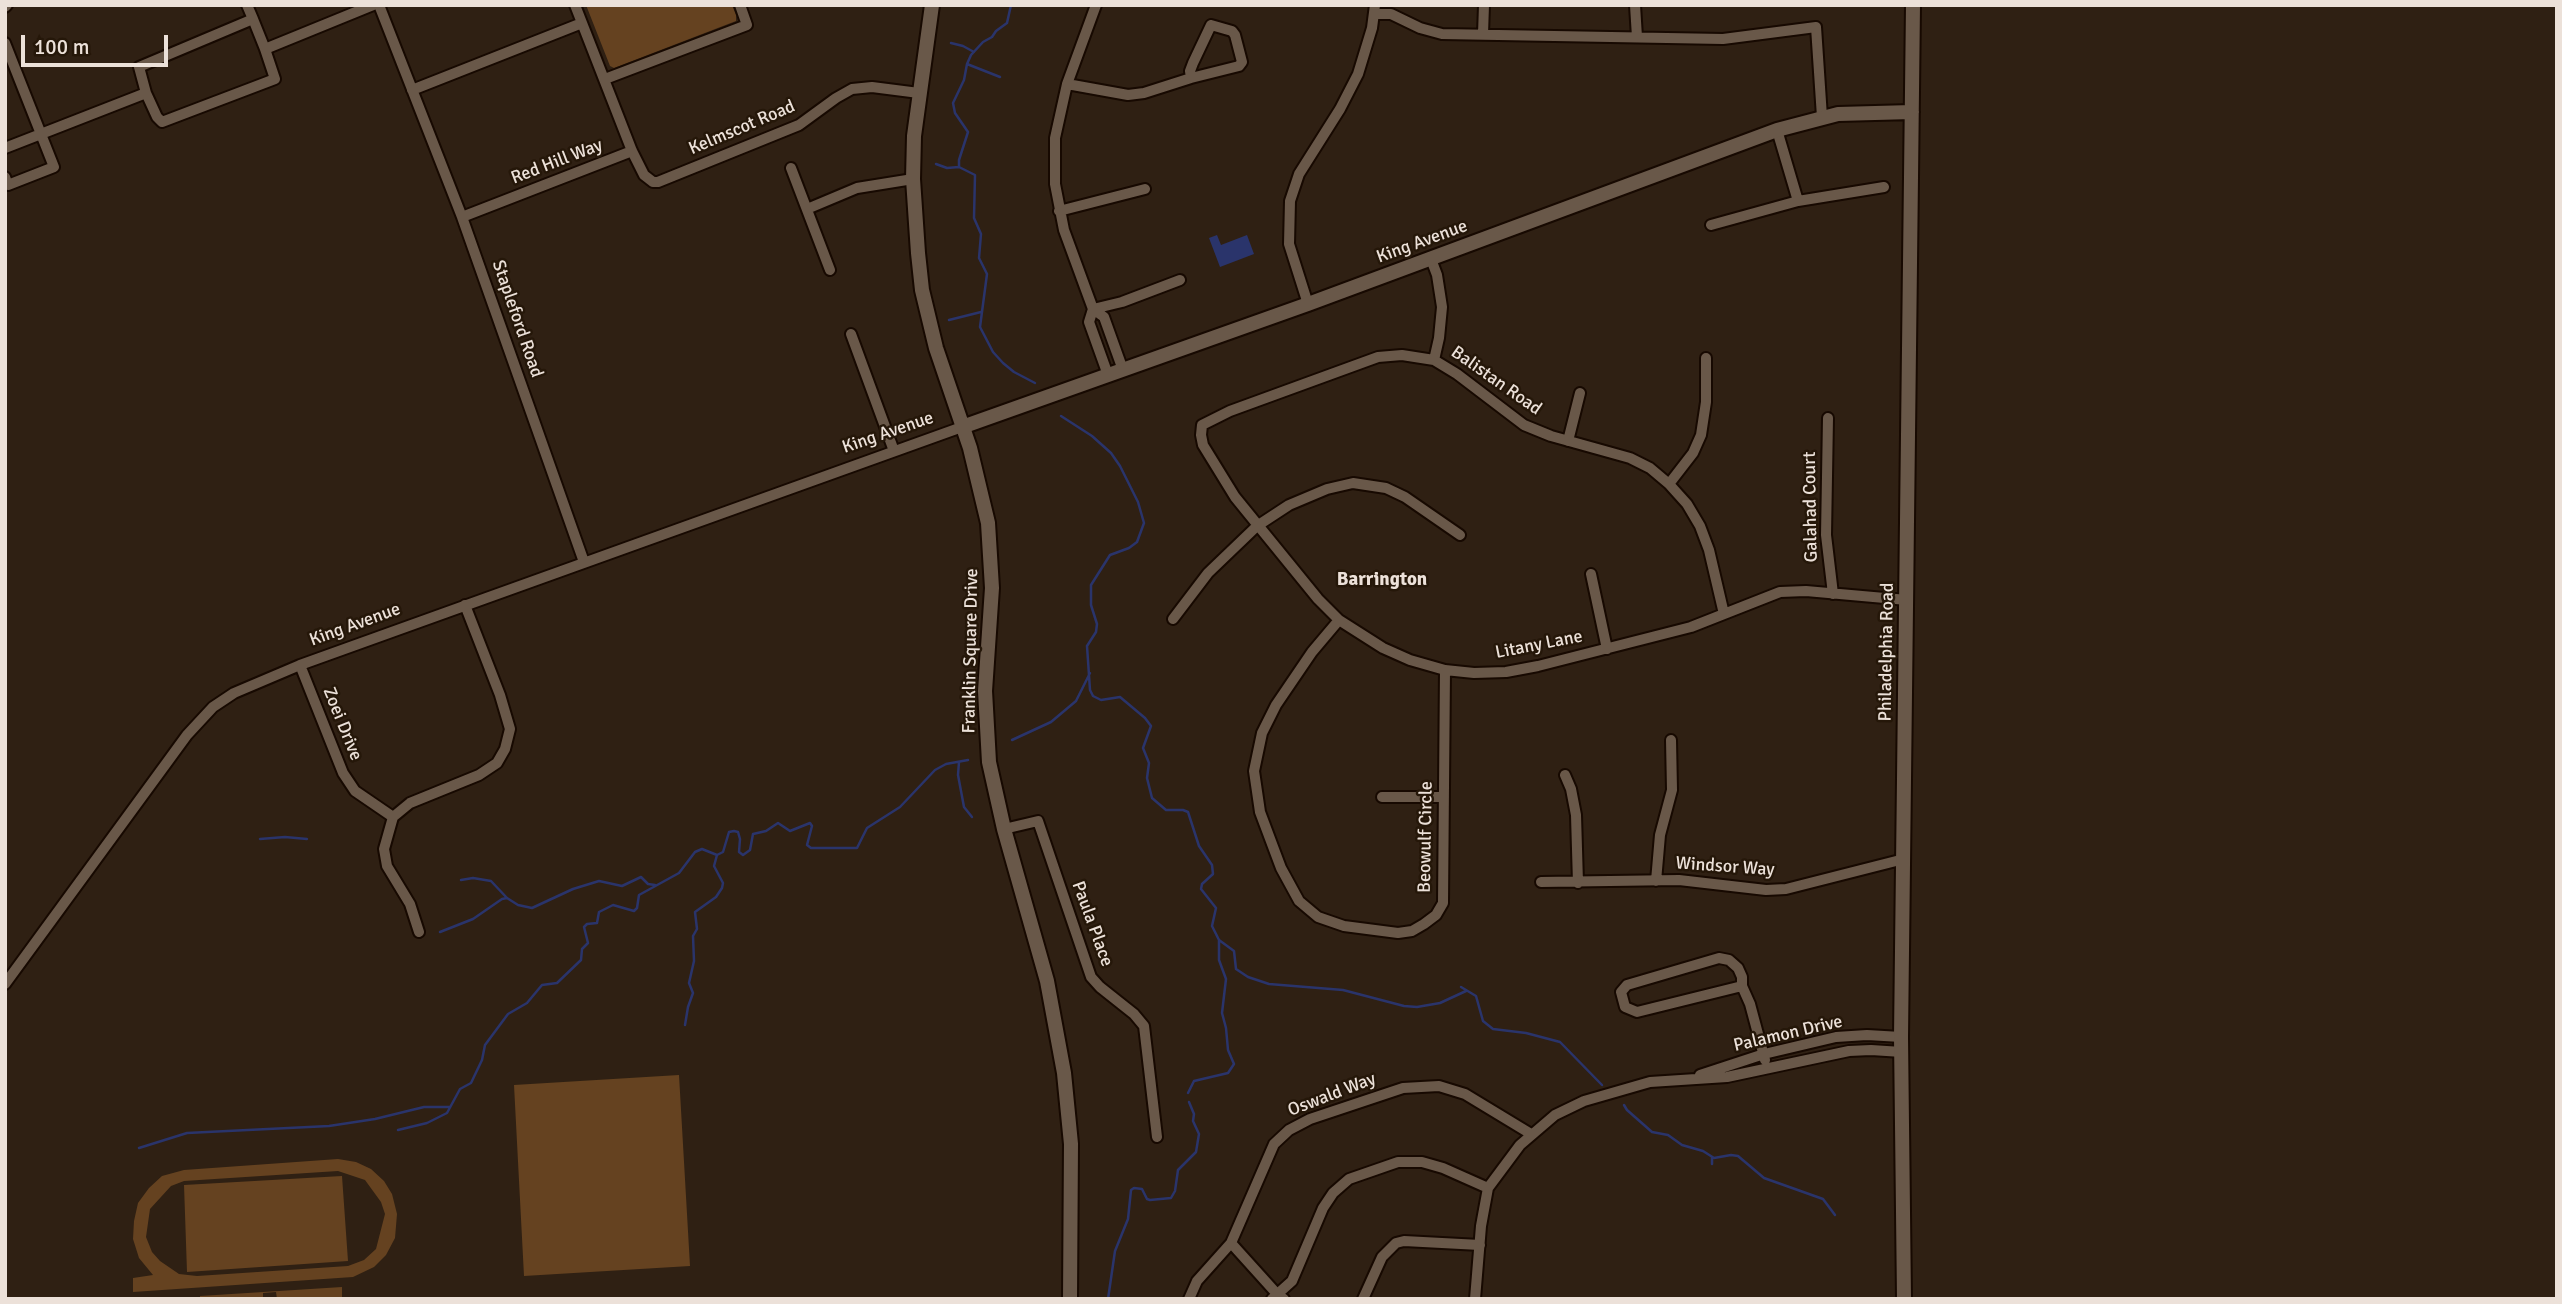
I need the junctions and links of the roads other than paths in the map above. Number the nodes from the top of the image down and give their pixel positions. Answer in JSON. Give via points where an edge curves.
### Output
{"nodes":[{"id":1,"x":247,"y":5,"type":"edge"},
{"id":2,"x":376,"y":5,"type":"edge"},
{"id":3,"x":575,"y":5,"type":"edge"},
{"id":4,"x":740,"y":5,"type":"edge"},
{"id":5,"x":932,"y":5,"type":"edge"},
{"id":6,"x":1096,"y":5,"type":"edge"},
{"id":7,"x":1484,"y":5,"type":"edge"},
{"id":8,"x":1636,"y":5,"type":"edge"},
{"id":9,"x":1913,"y":5,"type":"edge"},
{"id":10,"x":1375,"y":9,"type":"edge"},
{"id":11,"x":253,"y":19,"type":"junction"},
{"id":12,"x":582,"y":23,"type":"junction"},
{"id":13,"x":1483,"y":34,"type":"junction"},
{"id":14,"x":1637,"y":37,"type":"junction"},
{"id":15,"x":5,"y":44,"type":"edge"},
{"id":16,"x":265,"y":49,"type":"junction"},
{"id":17,"x":1191,"y":78,"type":"junction"},
{"id":18,"x":606,"y":79,"type":"junction"},
{"id":19,"x":1067,"y":83,"type":"junction"},
{"id":20,"x":412,"y":90,"type":"junction"},
{"id":21,"x":146,"y":93,"type":"junction"},
{"id":22,"x":919,"y":93,"type":"junction"},
{"id":23,"x":1912,"y":112,"type":"junction"},
{"id":24,"x":1822,"y":117,"type":"junction"},
{"id":25,"x":1777,"y":130,"type":"junction"},
{"id":26,"x":40,"y":132,"type":"junction"},
{"id":27,"x":5,"y":148,"type":"edge"},
{"id":28,"x":632,"y":152,"type":"junction"},
{"id":29,"x":791,"y":168,"type":"dead end"},
{"id":30,"x":5,"y":177,"type":"edge"},
{"id":31,"x":914,"y":179,"type":"junction"},
{"id":32,"x":1884,"y":187,"type":"dead end"},
{"id":33,"x":1145,"y":189,"type":"dead end"},
{"id":34,"x":1798,"y":201,"type":"junction"},
{"id":35,"x":807,"y":209,"type":"junction"},
{"id":36,"x":1059,"y":211,"type":"junction"},
{"id":37,"x":462,"y":217,"type":"junction"},
{"id":38,"x":1711,"y":225,"type":"dead end"},
{"id":39,"x":1431,"y":259,"type":"junction"},
{"id":40,"x":830,"y":270,"type":"dead end"},
{"id":41,"x":1180,"y":280,"type":"dead end"},
{"id":42,"x":1308,"y":304,"type":"junction"},
{"id":43,"x":1093,"y":309,"type":"junction"},
{"id":44,"x":851,"y":334,"type":"dead end"},
{"id":45,"x":1706,"y":358,"type":"dead end"},
{"id":46,"x":1434,"y":360,"type":"junction"},
{"id":47,"x":1124,"y":370,"type":"junction"},
{"id":48,"x":1108,"y":375,"type":"junction"},
{"id":49,"x":1580,"y":393,"type":"dead end"},
{"id":50,"x":1828,"y":418,"type":"dead end"},
{"id":51,"x":1202,"y":425,"type":"joint"},
{"id":52,"x":962,"y":427,"type":"junction"},
{"id":53,"x":1568,"y":441,"type":"junction"},
{"id":54,"x":894,"y":451,"type":"junction"},
{"id":55,"x":1668,"y":484,"type":"junction"},
{"id":56,"x":1257,"y":526,"type":"junction"},
{"id":57,"x":1460,"y":535,"type":"dead end"},
{"id":58,"x":584,"y":562,"type":"junction"},
{"id":59,"x":1591,"y":574,"type":"dead end"},
{"id":60,"x":1833,"y":594,"type":"junction"},
{"id":61,"x":1906,"y":600,"type":"junction"},
{"id":62,"x":465,"y":605,"type":"junction"},
{"id":63,"x":1724,"y":614,"type":"junction"},
{"id":64,"x":1173,"y":619,"type":"dead end"},
{"id":65,"x":1339,"y":620,"type":"junction"},
{"id":66,"x":1607,"y":649,"type":"junction"},
{"id":67,"x":300,"y":665,"type":"junction"},
{"id":68,"x":1445,"y":670,"type":"junction"},
{"id":69,"x":1671,"y":740,"type":"dead end"},
{"id":70,"x":1565,"y":775,"type":"dead end"},
{"id":71,"x":1382,"y":797,"type":"dead end"},
{"id":72,"x":1444,"y":797,"type":"junction"},
{"id":73,"x":393,"y":817,"type":"junction"},
{"id":74,"x":1004,"y":829,"type":"junction"},
{"id":75,"x":1903,"y":859,"type":"junction"},
{"id":76,"x":1656,"y":881,"type":"junction"},
{"id":77,"x":1541,"y":882,"type":"dead end"},
{"id":78,"x":1578,"y":883,"type":"junction"},
{"id":79,"x":419,"y":932,"type":"dead end"},
{"id":80,"x":5,"y":984,"type":"edge"},
{"id":81,"x":1742,"y":986,"type":"junction"},
{"id":82,"x":1901,"y":1037,"type":"junction"},
{"id":83,"x":1902,"y":1052,"type":"junction"},
{"id":84,"x":1764,"y":1055,"type":"junction"},
{"id":85,"x":1766,"y":1068,"type":"junction"},
{"id":86,"x":1684,"y":1080,"type":"junction"},
{"id":87,"x":1531,"y":1134,"type":"junction"},
{"id":88,"x":1157,"y":1137,"type":"dead end"},
{"id":89,"x":1488,"y":1188,"type":"junction"},
{"id":90,"x":1231,"y":1243,"type":"junction"},
{"id":91,"x":1480,"y":1245,"type":"junction"},
{"id":92,"x":1278,"y":1297,"type":"edge"},
{"id":93,"x":1070,"y":1299,"type":"edge"},
{"id":94,"x":1189,"y":1299,"type":"edge"},
{"id":95,"x":1363,"y":1299,"type":"edge"},
{"id":96,"x":1475,"y":1299,"type":"edge"},
{"id":97,"x":1905,"y":1299,"type":"edge"}],
"edges":[{"from":1,"to":11,"type":"street"},
{"from":2,"to":16,"type":"street"},
{"from":2,"to":20,"type":"street","name":"Stapleford Road"},
{"from":3,"to":12,"type":"street","name":"Red Hill Way"},
{"from":4,"to":18,"type":"street","via":[[747,26]]},
{"from":5,"to":22,"type":"street","name":"Franklin Square Drive"},
{"from":6,"to":19,"type":"street"},
{"from":7,"to":13,"type":"street"},
{"from":8,"to":14,"type":"street"},
{"from":9,"to":23,"type":"street","name":"Philadelphia Road"},
{"from":10,"to":13,"type":"street","via":[[1430,32]]},
{"from":10,"to":42,"type":"street","via":[[1358,74],[1299,174],[1290,201],[1289,244]]},
{"from":11,"to":16,"type":"street"},
{"from":11,"to":21,"type":"street","via":[[143,63],[139,66]]},
{"from":12,"to":18,"type":"street","name":"Red Hill Way"},
{"from":12,"to":20,"type":"street"},
{"from":13,"to":14,"type":"street"},
{"from":14,"to":24,"type":"street","via":[[1723,39],[1816,27]]},
{"from":15,"to":26,"type":"street"},
{"from":16,"to":21,"type":"street","via":[[275,79],[162,122]]},
{"from":17,"to":17,"type":"street","via":[[1239,66],[1241,55],[1232,31],[1211,25],[1192,63]]},
{"from":17,"to":19,"type":"street","via":[[1128,95]]},
{"from":18,"to":28,"type":"street","name":"Red Hill Way"},
{"from":19,"to":36,"type":"street","via":[[1054,146]]},
{"from":20,"to":37,"type":"street","name":"Stapleford Road"},
{"from":21,"to":26,"type":"street"},
{"from":22,"to":28,"type":"street","name":"Kelmscot Road","via":[[852,89],[799,125],[658,182],[649,181]]},
{"from":22,"to":31,"type":"street","name":"Franklin Square Drive"},
{"from":23,"to":24,"type":"street","name":"King Avenue"},
{"from":23,"to":61,"type":"street","name":"Philadelphia Road"},
{"from":24,"to":25,"type":"street","name":"King Avenue"},
{"from":25,"to":34,"type":"street"},
{"from":25,"to":39,"type":"street","name":"King Avenue"},
{"from":26,"to":27,"type":"street"},
{"from":26,"to":30,"type":"street","via":[[54,167],[8,185]]},
{"from":28,"to":37,"type":"street","name":"Red Hill Way"},
{"from":29,"to":35,"type":"street"},
{"from":31,"to":35,"type":"street","via":[[857,188]]},
{"from":31,"to":52,"type":"street","name":"Franklin Square Drive","via":[[924,300]]},
{"from":32,"to":34,"type":"street"},
{"from":33,"to":36,"type":"street"},
{"from":34,"to":38,"type":"street"},
{"from":35,"to":40,"type":"street"},
{"from":36,"to":43,"type":"street"},
{"from":37,"to":58,"type":"street","name":"Stapleford Road"},
{"from":39,"to":42,"type":"street","name":"King Avenue"},
{"from":39,"to":46,"type":"street","via":[[1442,307]]},
{"from":41,"to":43,"type":"street"},
{"from":42,"to":47,"type":"street","name":"King Avenue"},
{"from":43,"to":47,"type":"street","via":[[1104,317]]},
{"from":43,"to":48,"type":"street","via":[[1089,322]]},
{"from":44,"to":54,"type":"street"},
{"from":45,"to":55,"type":"street","via":[[1702,435]]},
{"from":46,"to":51,"type":"street","name":"Balistan Road","via":[[1402,355],[1378,358]]},
{"from":46,"to":53,"type":"street","name":"Balistan Road","via":[[1513,418]]},
{"from":47,"to":48,"type":"street","name":"King Avenue"},
{"from":48,"to":52,"type":"street","name":"King Avenue"},
{"from":49,"to":53,"type":"street"},
{"from":50,"to":60,"type":"street","name":"Galahad Court","via":[[1826,535]]},
{"from":51,"to":56,"type":"street","name":"Litany Lane","via":[[1200,435],[1213,464]]},
{"from":52,"to":54,"type":"street","name":"King Avenue"},
{"from":52,"to":74,"type":"street","name":"Franklin Square Drive","via":[[980,483],[992,555],[985,712],[989,762]]},
{"from":53,"to":55,"type":"street","name":"Balistan Road","via":[[1630,458]]},
{"from":54,"to":58,"type":"street","name":"King Avenue"},
{"from":55,"to":63,"type":"street","name":"Balistan Road","via":[[1700,526]]},
{"from":56,"to":57,"type":"street","via":[[1312,495],[1339,486],[1369,484],[1405,497]]},
{"from":56,"to":64,"type":"street","via":[[1208,573]]},
{"from":56,"to":65,"type":"street","name":"Litany Lane"},
{"from":58,"to":62,"type":"street","name":"King Avenue"},
{"from":59,"to":66,"type":"street"},
{"from":60,"to":61,"type":"street","name":"Litany Lane"},
{"from":60,"to":63,"type":"street","name":"Litany Lane","via":[[1780,592]]},
{"from":61,"to":75,"type":"street","name":"Philadelphia Road"},
{"from":62,"to":67,"type":"street","name":"King Avenue"},
{"from":62,"to":73,"type":"street","via":[[510,729],[505,749],[497,763],[479,775],[410,803]]},
{"from":63,"to":66,"type":"street","name":"Litany Lane"},
{"from":65,"to":68,"type":"street","name":"Litany Lane","via":[[1383,648]]},
{"from":65,"to":72,"type":"street","name":"Beowulf Circle","via":[[1291,680],[1257,750],[1254,771],[1260,812],[1291,890],[1318,917],[1344,926],[1398,933],[1424,924],[1443,903]]},
{"from":66,"to":68,"type":"street","name":"Litany Lane","via":[[1506,672]]},
{"from":67,"to":73,"type":"street","name":"Zoei Drive","via":[[349,782]]},
{"from":67,"to":80,"type":"street","name":"King Avenue","via":[[234,692],[195,725]]},
{"from":68,"to":72,"type":"street","name":"Beowulf Circle"},
{"from":69,"to":76,"type":"street","via":[[1672,790],[1660,835]]},
{"from":70,"to":78,"type":"street","via":[[1576,815]]},
{"from":71,"to":72,"type":"street"},
{"from":73,"to":79,"type":"street","via":[[384,849],[387,866],[410,904]]},
{"from":74,"to":88,"type":"street","name":"Paula Place","via":[[1038,821],[1091,976],[1144,1026]]},
{"from":74,"to":93,"type":"street","name":"Franklin Square Drive","via":[[1047,981],[1064,1073],[1071,1144]]},
{"from":75,"to":76,"type":"street","name":"Windsor Way","via":[[1786,889]]},
{"from":75,"to":82,"type":"street","name":"Philadelphia Road"},
{"from":76,"to":78,"type":"street","name":"Windsor Way"},
{"from":77,"to":78,"type":"street","name":"Windsor Way"},
{"from":81,"to":81,"type":"street","via":[[1637,1012],[1625,1007],[1621,992],[1627,985],[1719,958],[1738,968]]},
{"from":81,"to":84,"type":"street"},
{"from":82,"to":83,"type":"street","name":"Philadelphia Road"},
{"from":82,"to":84,"type":"street","name":"Palamon Drive","via":[[1836,1037]]},
{"from":83,"to":85,"type":"street","name":"Palamon Drive","via":[[1849,1051]]},
{"from":83,"to":97,"type":"street","name":"Philadelphia Road"},
{"from":84,"to":85,"type":"street"},
{"from":84,"to":86,"type":"street","name":"Palamon Drive"},
{"from":85,"to":86,"type":"street","name":"Palamon Drive"},
{"from":86,"to":87,"type":"street","name":"Palamon Drive","via":[[1650,1082],[1584,1101]]},
{"from":87,"to":89,"type":"street","name":"Palamon Drive"},
{"from":87,"to":90,"type":"street","name":"Oswald Way","via":[[1451,1087],[1410,1086],[1351,1104],[1310,1119],[1274,1144]]},
{"from":89,"to":91,"type":"street"},
{"from":89,"to":92,"type":"street","via":[[1422,1162],[1398,1162],[1349,1179],[1328,1199],[1295,1275]]},
{"from":90,"to":92,"type":"street"},
{"from":90,"to":94,"type":"street","name":"Oswald Way","via":[[1198,1281]]},
{"from":91,"to":95,"type":"street","via":[[1396,1243],[1382,1257]]},
{"from":91,"to":96,"type":"street"}]}
